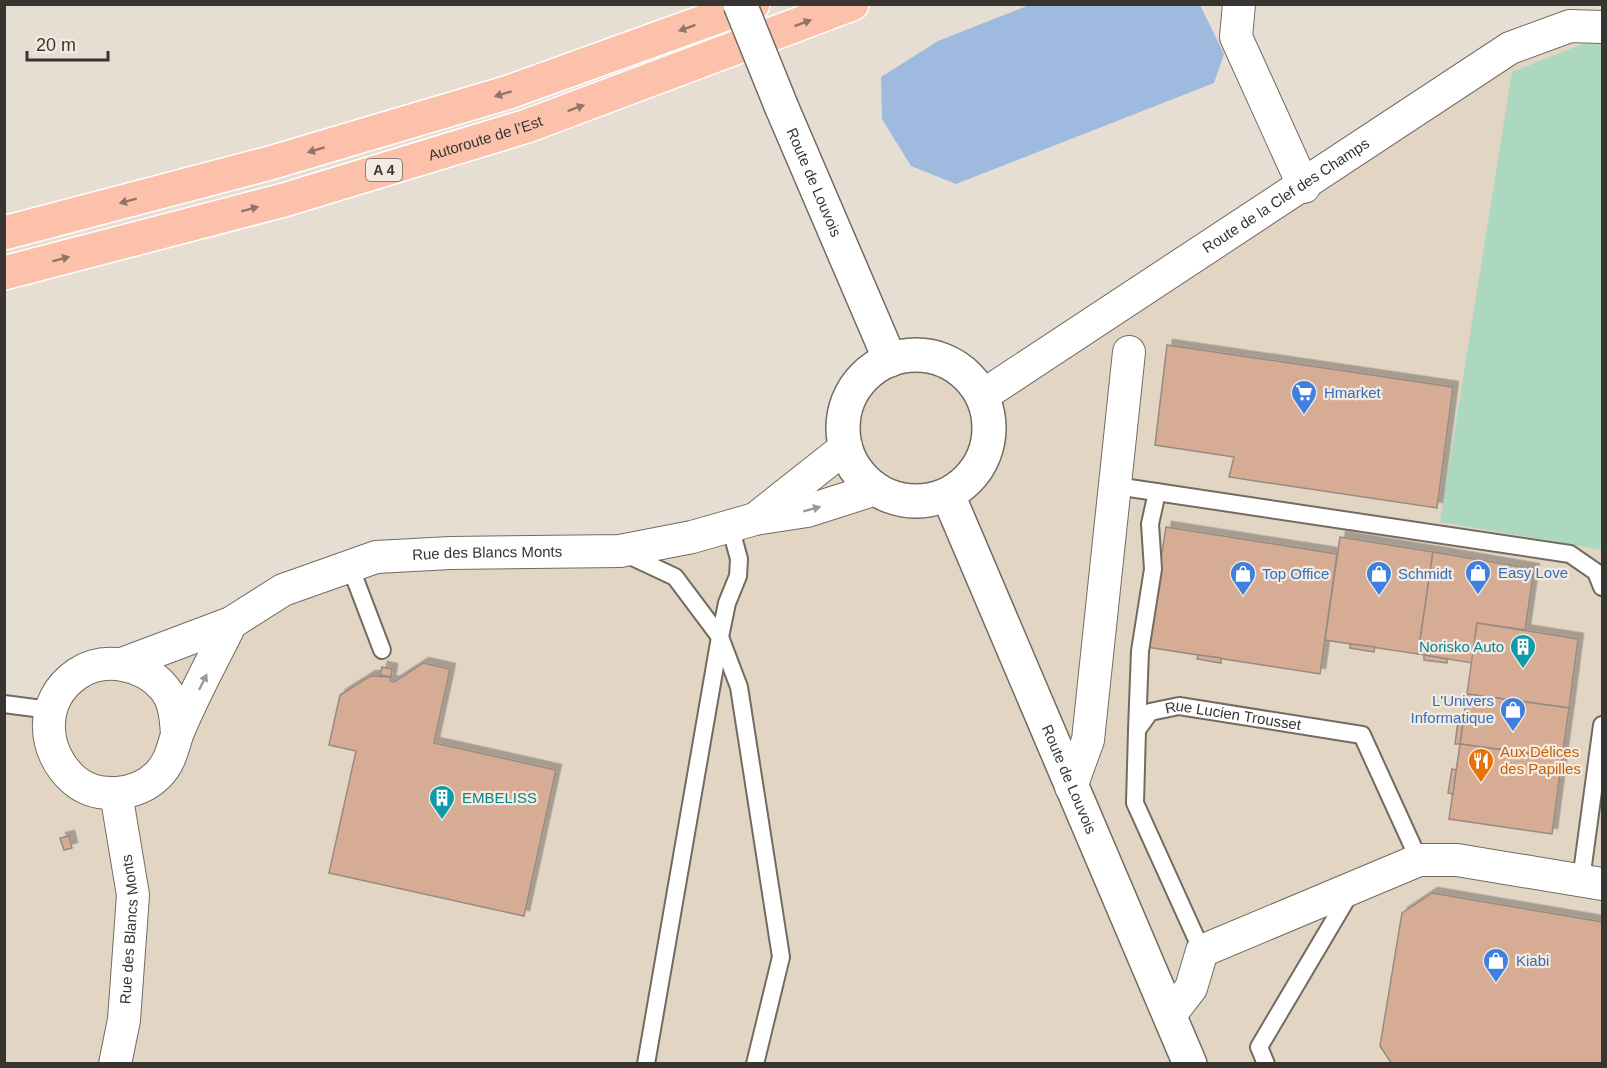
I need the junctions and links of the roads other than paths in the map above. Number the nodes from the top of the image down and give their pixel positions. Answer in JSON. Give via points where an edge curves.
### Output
{"nodes":[{"id":1,"x":740,"y":4,"type":"edge"},
{"id":2,"x":753,"y":4,"type":"edge"},
{"id":3,"x":852,"y":4,"type":"edge"},
{"id":4,"x":1239,"y":4,"type":"edge"},
{"id":5,"x":1602,"y":27,"type":"edge"},
{"id":6,"x":1304,"y":186,"type":"junction"},
{"id":7,"x":4,"y":233,"type":"edge"},
{"id":8,"x":4,"y":273,"type":"edge"},
{"id":9,"x":1129,"y":352,"type":"dead end"},
{"id":10,"x":891,"y":360,"type":"junction"},
{"id":11,"x":982,"y":396,"type":"junction"},
{"id":12,"x":846,"y":447,"type":"junction"},
{"id":13,"x":1116,"y":486,"type":"junction"},
{"id":14,"x":876,"y":489,"type":"junction"},
{"id":15,"x":1157,"y":492,"type":"junction"},
{"id":16,"x":948,"y":495,"type":"junction"},
{"id":17,"x":742,"y":522,"type":"junction"},
{"id":18,"x":620,"y":551,"type":"junction"},
{"id":19,"x":350,"y":566,"type":"junction"},
{"id":20,"x":1602,"y":587,"type":"edge"},
{"id":21,"x":231,"y":623,"type":"junction"},
{"id":22,"x":720,"y":637,"type":"junction"},
{"id":23,"x":382,"y":650,"type":"dead end"},
{"id":24,"x":122,"y":664,"type":"junction"},
{"id":25,"x":4,"y":704,"type":"edge"},
{"id":26,"x":50,"y":710,"type":"junction"},
{"id":27,"x":1602,"y":725,"type":"edge"},
{"id":28,"x":1137,"y":730,"type":"junction"},
{"id":29,"x":177,"y":735,"type":"junction"},
{"id":30,"x":1071,"y":787,"type":"junction"},
{"id":31,"x":116,"y":794,"type":"junction"},
{"id":32,"x":1419,"y":860,"type":"junction"},
{"id":33,"x":1592,"y":882,"type":"edge"},
{"id":34,"x":1354,"y":888,"type":"junction"},
{"id":35,"x":1202,"y":951,"type":"junction"},
{"id":36,"x":1170,"y":1015,"type":"junction"},
{"id":37,"x":115,"y":1064,"type":"edge"},
{"id":38,"x":646,"y":1064,"type":"edge"},
{"id":39,"x":754,"y":1064,"type":"edge"},
{"id":40,"x":1190,"y":1064,"type":"edge"},
{"id":41,"x":1266,"y":1064,"type":"edge"}],
"edges":[{"from":1,"to":10,"type":"main road","name":"Route de Louvois","bridge":true},
{"from":2,"to":7,"type":"highway","one_way":true,"via":[[509,92],[270,163]]},
{"from":8,"to":3,"type":"highway","name":"Autoroute de l’Est","number":"A 4","one_way":true,"via":[[284,200],[527,126]]},
{"from":4,"to":6,"type":"street","via":[[1236,37]]},
{"from":5,"to":6,"type":"street","name":"Route de la Clef des Champs","via":[[1570,26],[1510,48]]},
{"from":6,"to":11,"type":"street","name":"Route de la Clef des Champs"},
{"from":9,"to":13,"type":"street"},
{"from":10,"to":11,"type":"main road","via":[[912,355],[933,357],[953,365]]},
{"from":10,"to":12,"type":"main road","via":[[872,370],[847,405],[843,431]]},
{"from":11,"to":16,"type":"main road","via":[[989,418],[989,441],[981,463],[967,482]]},
{"from":12,"to":14,"type":"main road","via":[[852,464]]},
{"from":12,"to":17,"type":"street","name":"Rue des Blancs Monts"},
{"from":13,"to":15,"type":"lane"},
{"from":13,"to":30,"type":"street","via":[[1088,740]]},
{"from":14,"to":16,"type":"main road","via":[[898,499],[923,501]]},
{"from":17,"to":14,"type":"street","name":"Rue des Blancs Monts","one_way":true,"via":[[807,511]]},
{"from":15,"to":20,"type":"lane","via":[[1570,554],[1596,572]]},
{"from":15,"to":28,"type":"lane","via":[[1150,524],[1153,569],[1140,651]]},
{"from":16,"to":30,"type":"main road","name":"Route de Louvois"},
{"from":17,"to":18,"type":"street","name":"Rue des Blancs Monts","via":[[692,537]]},
{"from":17,"to":22,"type":"lane","via":[[738,576]]},
{"from":18,"to":19,"type":"street","name":"Rue des Blancs Monts","via":[[450,552],[376,557]]},
{"from":18,"to":22,"type":"lane","via":[[675,577]]},
{"from":19,"to":21,"type":"street","name":"Rue des Blancs Monts","via":[[283,590]]},
{"from":19,"to":23,"type":"lane"},
{"from":21,"to":24,"type":"street","name":"Rue des Blancs Monts"},
{"from":29,"to":21,"type":"street","one_way":true},
{"from":22,"to":38,"type":"lane"},
{"from":22,"to":39,"type":"lane","via":[[739,687],[781,957]]},
{"from":24,"to":26,"type":"street","via":[[99,665],[76,675]]},
{"from":24,"to":29,"type":"street","via":[[146,672],[164,688],[175,711]]},
{"from":25,"to":26,"type":"lane"},
{"from":26,"to":31,"type":"street","via":[[51,751],[62,769],[77,783]]},
{"from":27,"to":33,"type":"lane"},
{"from":28,"to":32,"type":"lane","name":"Rue Lucien Trousset","via":[[1150,712],[1179,706],[1362,735]]},
{"from":28,"to":35,"type":"lane","via":[[1136,802]]},
{"from":29,"to":31,"type":"street","via":[[171,757],[157,776],[138,788]]},
{"from":30,"to":36,"type":"main road","name":"Route de Louvois"},
{"from":31,"to":37,"type":"street","name":"Rue des Blancs Monts","via":[[133,895],[124,1020]]},
{"from":32,"to":33,"type":"street","via":[[1457,860]]},
{"from":32,"to":34,"type":"street"},
{"from":34,"to":35,"type":"street"},
{"from":34,"to":41,"type":"lane","via":[[1259,1047]]},
{"from":35,"to":36,"type":"street","via":[[1191,988]]},
{"from":36,"to":40,"type":"main road","name":"Route de Louvois"}]}
